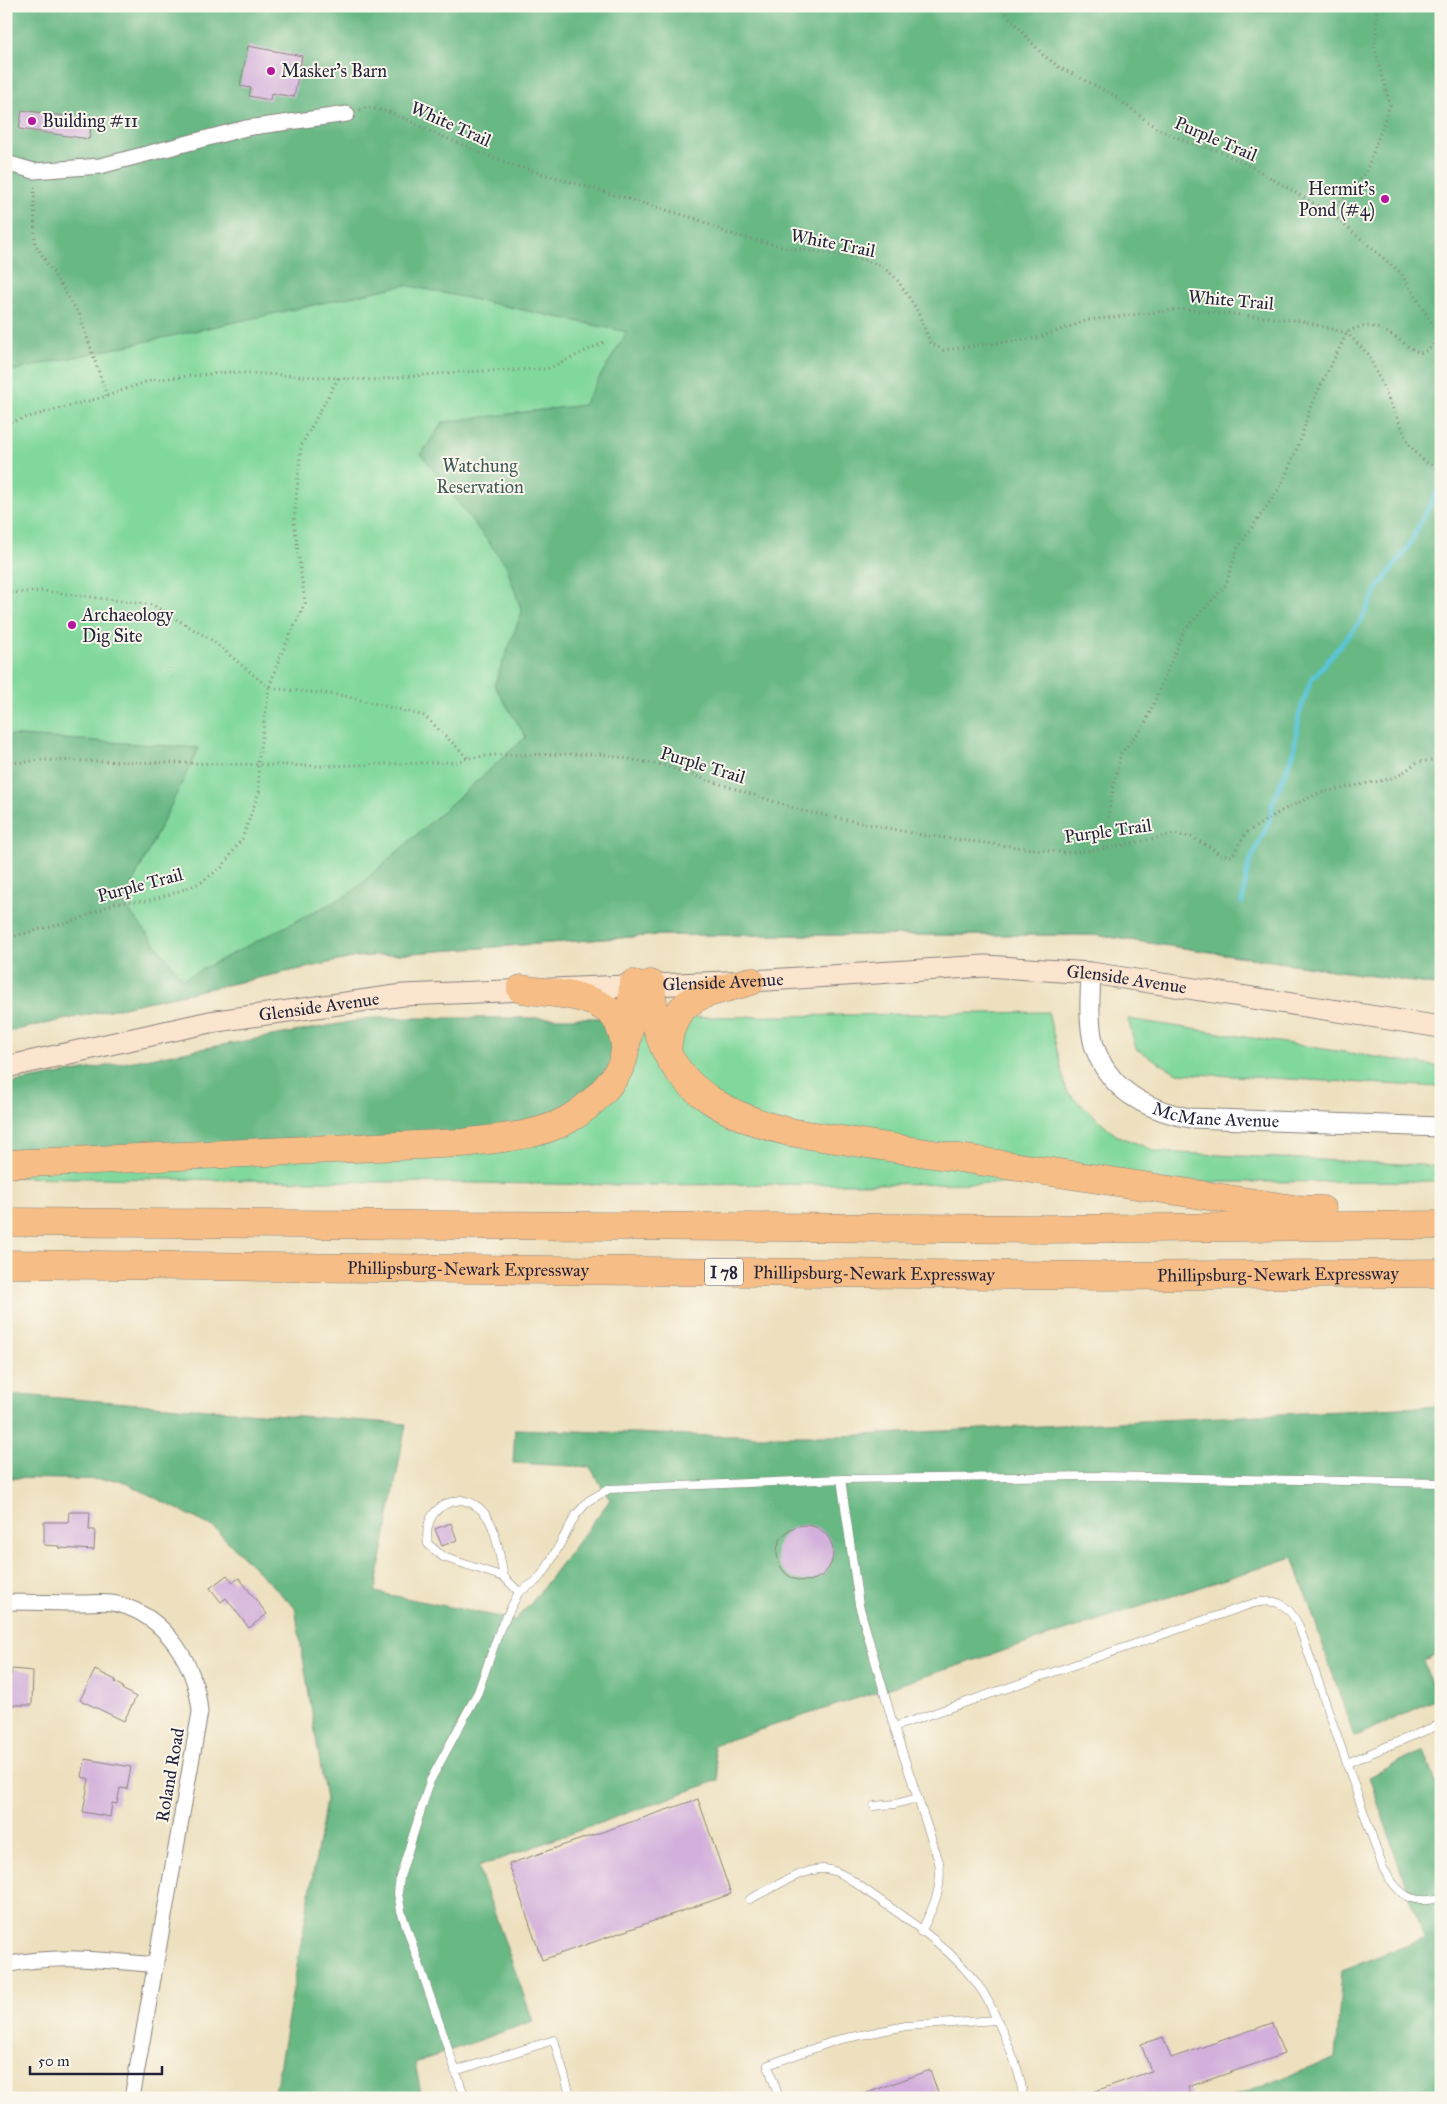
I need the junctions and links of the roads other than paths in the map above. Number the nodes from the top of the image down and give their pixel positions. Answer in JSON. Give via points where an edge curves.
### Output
{"nodes":[{"id":1,"x":347,"y":114,"type":"road end"},
{"id":2,"x":6,"y":164,"type":"edge"},
{"id":3,"x":1091,"y":973,"type":"junction"},
{"id":4,"x":752,"y":980,"type":"junction"},
{"id":5,"x":642,"y":984,"type":"junction"},
{"id":6,"x":521,"y":989,"type":"junction"},
{"id":7,"x":1441,"y":1027,"type":"edge"},
{"id":8,"x":626,"y":1049,"type":"junction"},
{"id":9,"x":667,"y":1052,"type":"junction"},
{"id":10,"x":6,"y":1067,"type":"edge"},
{"id":11,"x":1441,"y":1127,"type":"edge"},
{"id":12,"x":6,"y":1164,"type":"edge"},
{"id":13,"x":1441,"y":1218,"type":"edge"},
{"id":14,"x":6,"y":1222,"type":"edge"},
{"id":15,"x":1441,"y":1225,"type":"edge"},
{"id":16,"x":6,"y":1264,"type":"edge"},
{"id":17,"x":1441,"y":1273,"type":"edge"},
{"id":18,"x":841,"y":1479,"type":"junction"},
{"id":19,"x":1441,"y":1483,"type":"edge"},
{"id":20,"x":504,"y":1577,"type":"junction"},
{"id":21,"x":519,"y":1592,"type":"junction"},
{"id":22,"x":6,"y":1602,"type":"edge"},
{"id":23,"x":1441,"y":1724,"type":"edge"},
{"id":24,"x":894,"y":1727,"type":"junction"},
{"id":25,"x":1347,"y":1763,"type":"junction"},
{"id":26,"x":918,"y":1798,"type":"junction"},
{"id":27,"x":874,"y":1806,"type":"dead end"},
{"id":28,"x":1441,"y":1898,"type":"edge"},
{"id":29,"x":750,"y":1899,"type":"dead end"},
{"id":30,"x":921,"y":1932,"type":"junction"},
{"id":31,"x":6,"y":1965,"type":"edge"},
{"id":32,"x":156,"y":1965,"type":"junction"},
{"id":33,"x":998,"y":2020,"type":"junction"},
{"id":34,"x":455,"y":2071,"type":"junction"},
{"id":35,"x":132,"y":2098,"type":"edge"},
{"id":36,"x":465,"y":2098,"type":"edge"},
{"id":37,"x":571,"y":2098,"type":"edge"},
{"id":38,"x":779,"y":2098,"type":"edge"},
{"id":39,"x":1024,"y":2098,"type":"edge"}],
"edges":[{"from":1,"to":2,"type":"street","via":[[246,128],[100,166],[34,171]]},
{"from":3,"to":4,"type":"main road","name":"Glenside Avenue","via":[[985,966]]},
{"from":3,"to":7,"type":"main road","name":"Glenside Avenue"},
{"from":3,"to":11,"type":"street","name":"McMane Avenue","via":[[1094,1045],[1104,1066],[1119,1086],[1163,1113],[1190,1118]]},
{"from":4,"to":5,"type":"main road","name":"Glenside Avenue"},
{"from":4,"to":9,"type":"highway","via":[[701,996],[679,1010],[668,1035]]},
{"from":5,"to":6,"type":"main road","name":"Glenside Avenue"},
{"from":5,"to":8,"type":"highway"},
{"from":5,"to":9,"type":"highway"},
{"from":6,"to":8,"type":"highway","via":[[599,1004],[620,1024]]},
{"from":6,"to":10,"type":"main road","name":"Glenside Avenue","via":[[403,995],[210,1022]]},
{"from":8,"to":12,"type":"highway","via":[[612,1079],[582,1110],[549,1128],[518,1136],[463,1143]]},
{"from":9,"to":13,"type":"highway","via":[[685,1080],[716,1105],[762,1125],[789,1132],[1294,1209]]},
{"from":14,"to":15,"type":"highway","via":[[1034,1229]]},
{"from":16,"to":17,"type":"highway","name":"Phillipsburg-Newark Expressway","number":"I 78","via":[[1104,1276]]},
{"from":18,"to":19,"type":"lane","via":[[1100,1476]]},
{"from":18,"to":21,"type":"lane","via":[[609,1489],[588,1501],[545,1571]]},
{"from":18,"to":24,"type":"lane","via":[[859,1605]]},
{"from":20,"to":20,"type":"lane","via":[[493,1527],[482,1508],[472,1502],[450,1501],[433,1513],[426,1533],[428,1544],[435,1551],[452,1561]]},
{"from":20,"to":21,"type":"lane"},
{"from":21,"to":34,"type":"lane","via":[[500,1629],[478,1692],[430,1781],[400,1877],[401,1911]]},
{"from":22,"to":32,"type":"street","name":"Roland Road","via":[[121,1605],[143,1615],[170,1637],[194,1677],[200,1712]]},
{"from":23,"to":25,"type":"lane"},
{"from":24,"to":25,"type":"lane","via":[[1268,1600],[1282,1604],[1299,1626]]},
{"from":24,"to":26,"type":"lane"},
{"from":25,"to":28,"type":"lane","via":[[1383,1868],[1392,1885],[1417,1901]]},
{"from":26,"to":27,"type":"lane"},
{"from":26,"to":30,"type":"lane","via":[[941,1876],[939,1892]]},
{"from":29,"to":30,"type":"lane","via":[[810,1870],[824,1868],[850,1879]]},
{"from":30,"to":33,"type":"lane","via":[[966,1970]]},
{"from":31,"to":32,"type":"street","via":[[82,1958]]},
{"from":32,"to":35,"type":"street","name":"Roland Road"},
{"from":33,"to":38,"type":"lane","via":[[906,2026],[837,2040],[768,2065]]},
{"from":33,"to":39,"type":"lane","via":[[1014,2058]]},
{"from":34,"to":36,"type":"lane"},
{"from":34,"to":37,"type":"lane","via":[[554,2040]]}]}
